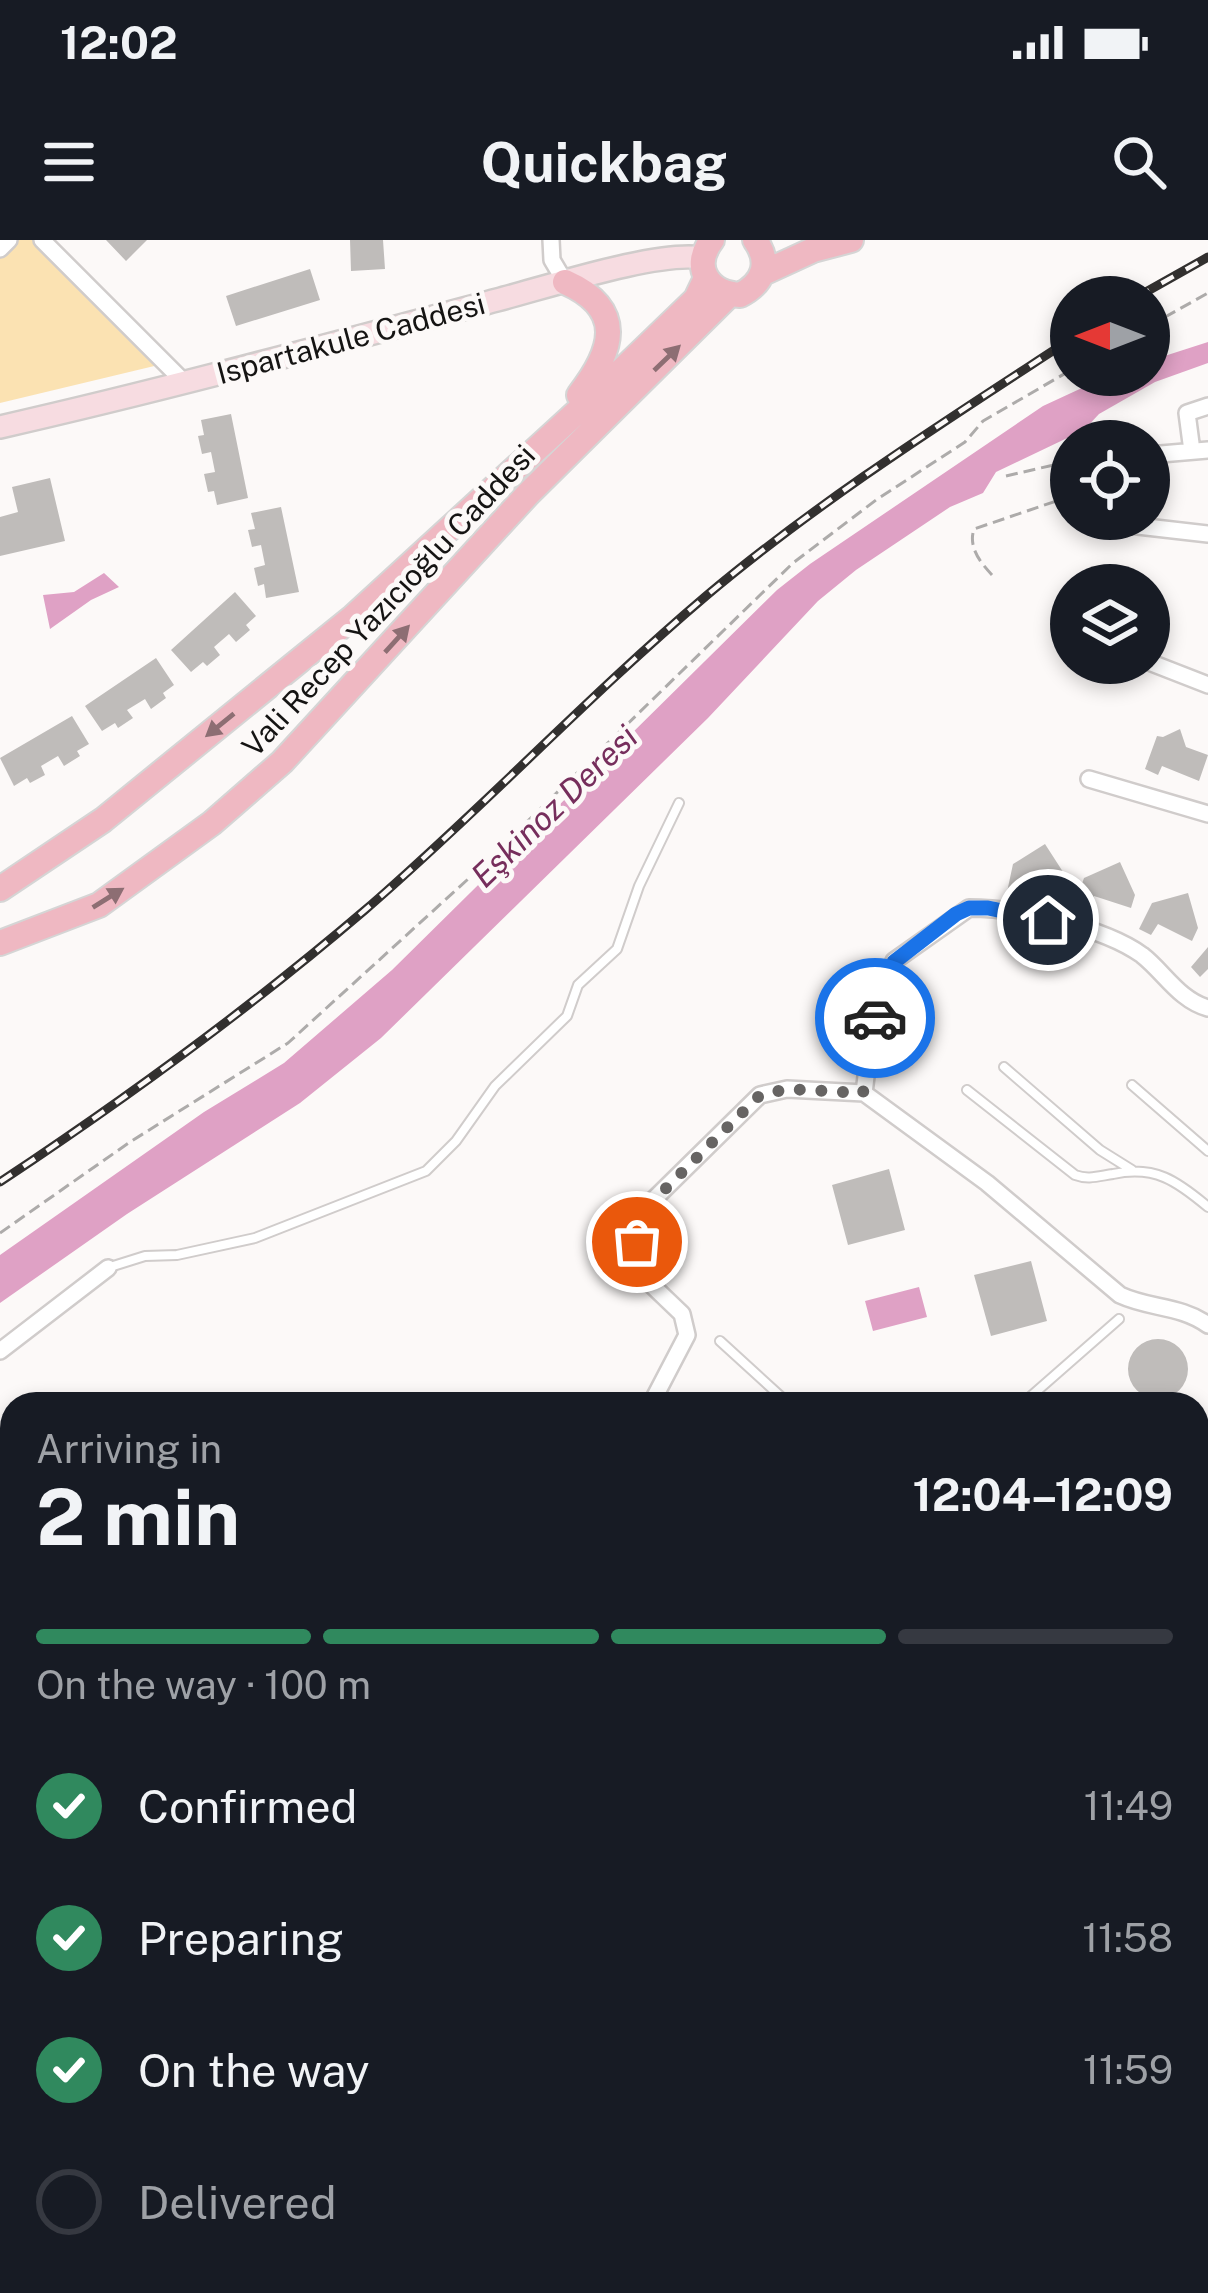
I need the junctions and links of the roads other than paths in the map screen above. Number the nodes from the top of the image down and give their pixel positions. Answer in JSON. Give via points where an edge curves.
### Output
{"nodes":[{"id":1,"x":9,"y":240,"type":"edge"},
{"id":2,"x":42,"y":240,"type":"edge"},
{"id":3,"x":551,"y":240,"type":"edge"},
{"id":4,"x":754,"y":240,"type":"edge"},
{"id":5,"x":851,"y":240,"type":"edge"},
{"id":6,"x":0,"y":249,"type":"edge"},
{"id":7,"x":706,"y":258,"type":"edge"},
{"id":8,"x":763,"y":273,"type":"junction"},
{"id":9,"x":565,"y":282,"type":"junction"},
{"id":10,"x":730,"y":294,"type":"junction"},
{"id":11,"x":184,"y":383,"type":"junction"},
{"id":12,"x":1208,"y":406,"type":"edge"},
{"id":13,"x":0,"y":427,"type":"edge"},
{"id":14,"x":556,"y":429,"type":"junction"},
{"id":15,"x":1200,"y":450,"type":"edge"},
{"id":16,"x":1170,"y":452,"type":"edge"},
{"id":17,"x":1170,"y":530,"type":"edge"},
{"id":18,"x":1208,"y":533,"type":"edge"},
{"id":19,"x":1170,"y":670,"type":"edge"},
{"id":20,"x":1208,"y":685,"type":"edge"},
{"id":21,"x":1090,"y":779,"type":"dead end"},
{"id":22,"x":680,"y":802,"type":"dead end"},
{"id":23,"x":1208,"y":814,"type":"edge"},
{"id":24,"x":0,"y":889,"type":"edge"},
{"id":25,"x":0,"y":943,"type":"edge"},
{"id":26,"x":1208,"y":1007,"type":"edge"},
{"id":27,"x":1004,"y":1067,"type":"dead end"},
{"id":28,"x":1132,"y":1085,"type":"dead end"},
{"id":29,"x":968,"y":1090,"type":"dead end"},
{"id":30,"x":863,"y":1093,"type":"junction"},
{"id":31,"x":1208,"y":1151,"type":"edge"},
{"id":32,"x":1132,"y":1170,"type":"junction"},
{"id":33,"x":1208,"y":1207,"type":"edge"},
{"id":34,"x":108,"y":1268,"type":"joint"},
{"id":35,"x":1119,"y":1319,"type":"dead end"},
{"id":36,"x":1208,"y":1325,"type":"edge"},
{"id":37,"x":720,"y":1341,"type":"dead end"},
{"id":38,"x":0,"y":1351,"type":"edge"},
{"id":39,"x":658,"y":1392,"type":"edge"},
{"id":40,"x":776,"y":1392,"type":"edge"},
{"id":41,"x":1036,"y":1392,"type":"edge"}],
"edges":[{"from":1,"to":6,"type":"street"},
{"from":2,"to":11,"type":"street"},
{"from":3,"to":9,"type":"street"},
{"from":4,"to":8,"type":"main road"},
{"from":5,"to":8,"type":"main road"},
{"from":7,"to":9,"type":"street","name":"Ispartakule Caddesi","via":[[678,256]]},
{"from":7,"to":10,"type":"main road","via":[[721,292]]},
{"from":7,"to":14,"type":"main road","name":"Vali Recep Yazıcıoğlu Caddesi","via":[[696,298]]},
{"from":8,"to":10,"type":"main road","name":"Vali Recep Yazıcıoğlu Caddesi","via":[[750,290]]},
{"from":9,"to":11,"type":"street","name":"Ispartakule Caddesi"},
{"from":9,"to":14,"type":"main road","via":[[594,299],[609,332],[592,379]]},
{"from":25,"to":10,"type":"main road","name":"Vali Recep Yazıcıoğlu Caddesi","one_way":true,"via":[[99,905],[282,763],[528,494]]},
{"from":11,"to":13,"type":"street","name":"Ispartakule Caddesi"},
{"from":12,"to":15,"type":"street","via":[[1187,413]]},
{"from":14,"to":24,"type":"main road","name":"Vali Recep Yazıcıoğlu Caddesi","one_way":true,"via":[[353,617],[103,820]]},
{"from":15,"to":16,"type":"street"},
{"from":17,"to":18,"type":"street"},
{"from":19,"to":20,"type":"street"},
{"from":21,"to":23,"type":"street"},
{"from":22,"to":34,"type":"lane","via":[[616,949],[578,985],[567,1016],[495,1086],[426,1171],[255,1238]]},
{"from":26,"to":30,"type":"street","via":[[1122,942],[969,908],[894,962],[872,1027]]},
{"from":27,"to":32,"type":"lane"},
{"from":28,"to":31,"type":"lane"},
{"from":29,"to":32,"type":"lane","via":[[1083,1179]]},
{"from":30,"to":36,"type":"street","via":[[1120,1295],[1186,1310]]},
{"from":30,"to":39,"type":"street","via":[[760,1095],[640,1214],[635,1270],[682,1314],[687,1335]]},
{"from":32,"to":33,"type":"lane","via":[[1155,1171]]},
{"from":34,"to":38,"type":"street"},
{"from":35,"to":41,"type":"lane"},
{"from":37,"to":40,"type":"lane"}]}
